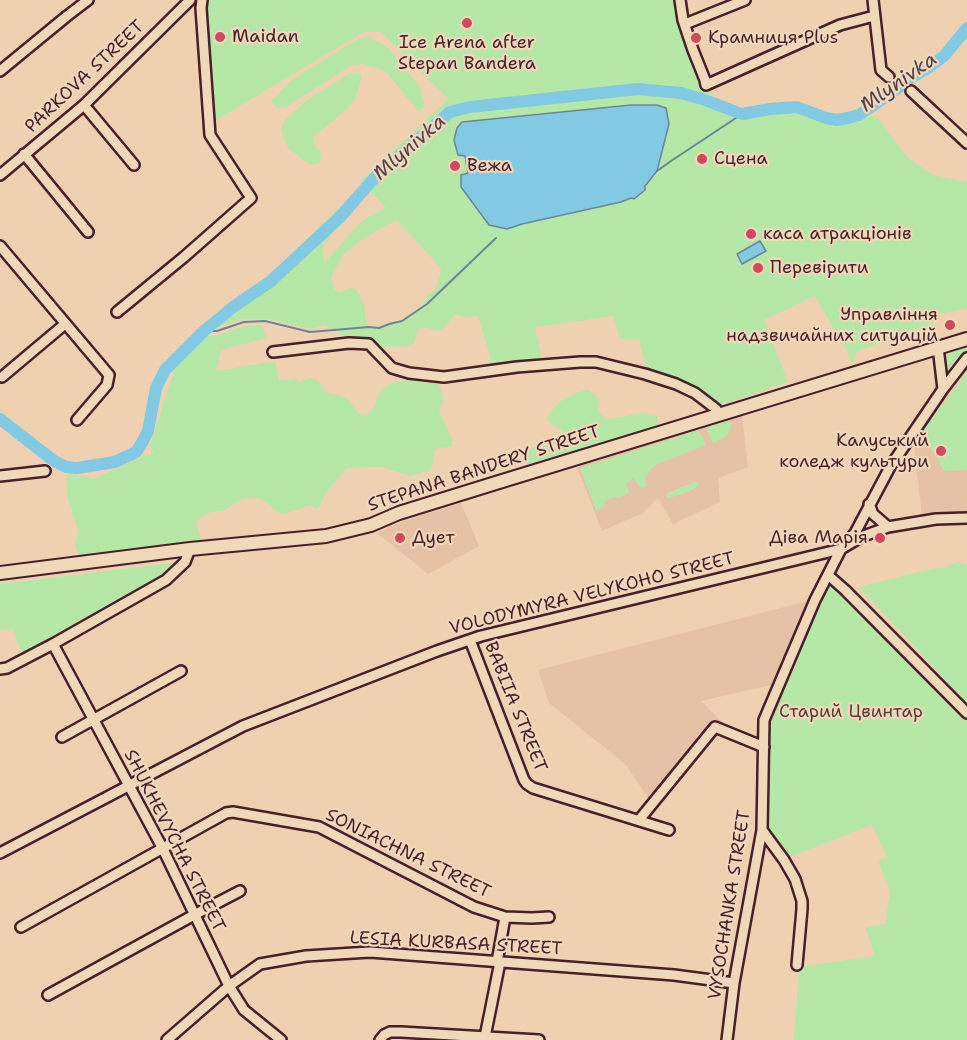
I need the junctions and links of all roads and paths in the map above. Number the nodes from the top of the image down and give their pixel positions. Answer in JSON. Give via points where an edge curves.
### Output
{"nodes":[{"id":1,"x":88,"y":0,"type":"edge"},
{"id":2,"x":190,"y":0,"type":"edge"},
{"id":3,"x":202,"y":0,"type":"edge"},
{"id":4,"x":680,"y":0,"type":"edge"},
{"id":5,"x":745,"y":0,"type":"edge"},
{"id":6,"x":873,"y":0,"type":"edge"},
{"id":7,"x":874,"y":16,"type":"junction"},
{"id":8,"x":685,"y":24,"type":"junction"},
{"id":9,"x":0,"y":71,"type":"edge"},
{"id":10,"x":890,"y":77,"type":"dead end"},
{"id":11,"x":911,"y":91,"type":"dead end"},
{"id":12,"x":84,"y":105,"type":"junction"},
{"id":13,"x":967,"y":142,"type":"edge"},
{"id":14,"x":24,"y":154,"type":"junction"},
{"id":15,"x":134,"y":165,"type":"dead end"},
{"id":16,"x":0,"y":175,"type":"edge"},
{"id":17,"x":88,"y":232,"type":"dead end"},
{"id":18,"x":0,"y":246,"type":"edge"},
{"id":19,"x":117,"y":312,"type":"dead end"},
{"id":20,"x":65,"y":324,"type":"junction"},
{"id":21,"x":967,"y":339,"type":"edge"},
{"id":22,"x":938,"y":347,"type":"junction"},
{"id":23,"x":273,"y":352,"type":"dead end"},
{"id":24,"x":967,"y":358,"type":"edge"},
{"id":25,"x":2,"y":376,"type":"dead end"},
{"id":26,"x":943,"y":389,"type":"junction"},
{"id":27,"x":718,"y":414,"type":"junction"},
{"id":28,"x":77,"y":420,"type":"dead end"},
{"id":29,"x":45,"y":471,"type":"dead end"},
{"id":30,"x":0,"y":476,"type":"edge"},
{"id":31,"x":869,"y":504,"type":"junction"},
{"id":32,"x":967,"y":518,"type":"edge"},
{"id":33,"x":888,"y":527,"type":"junction"},
{"id":34,"x":190,"y":549,"type":"junction"},
{"id":35,"x":841,"y":549,"type":"junction"},
{"id":36,"x":0,"y":573,"type":"edge"},
{"id":37,"x":828,"y":575,"type":"junction"},
{"id":38,"x":470,"y":640,"type":"junction"},
{"id":39,"x":53,"y":644,"type":"junction"},
{"id":40,"x":0,"y":669,"type":"edge"},
{"id":41,"x":181,"y":671,"type":"dead end"},
{"id":42,"x":967,"y":713,"type":"edge"},
{"id":43,"x":93,"y":720,"type":"junction"},
{"id":44,"x":62,"y":736,"type":"dead end"},
{"id":45,"x":764,"y":747,"type":"junction"},
{"id":46,"x":129,"y":787,"type":"junction"},
{"id":47,"x":639,"y":820,"type":"junction"},
{"id":48,"x":669,"y":830,"type":"dead end"},
{"id":49,"x":762,"y":830,"type":"junction"},
{"id":50,"x":163,"y":849,"type":"junction"},
{"id":51,"x":0,"y":853,"type":"edge"},
{"id":52,"x":240,"y":891,"type":"dead end"},
{"id":53,"x":194,"y":915,"type":"junction"},
{"id":54,"x":505,"y":916,"type":"junction"},
{"id":55,"x":549,"y":917,"type":"dead end"},
{"id":56,"x":21,"y":927,"type":"dead end"},
{"id":57,"x":499,"y":962,"type":"junction"},
{"id":58,"x":797,"y":965,"type":"dead end"},
{"id":59,"x":734,"y":983,"type":"junction"},
{"id":60,"x":229,"y":986,"type":"junction"},
{"id":61,"x":48,"y":995,"type":"dead end"},
{"id":62,"x":485,"y":1037,"type":"junction"},
{"id":63,"x":167,"y":1040,"type":"edge"},
{"id":64,"x":281,"y":1040,"type":"edge"},
{"id":65,"x":380,"y":1040,"type":"edge"},
{"id":66,"x":539,"y":1040,"type":"edge"},
{"id":67,"x":727,"y":1040,"type":"edge"}],
"edges":[{"from":1,"to":9,"type":"street"},
{"from":2,"to":12,"type":"street","name":"PARKOVA STREET"},
{"from":3,"to":19,"type":"street","via":[[210,135],[251,198]]},
{"from":4,"to":8,"type":"street"},
{"from":5,"to":8,"type":"street"},
{"from":6,"to":7,"type":"street"},
{"from":7,"to":8,"type":"street","via":[[840,25],[706,85]]},
{"from":7,"to":10,"type":"street","via":[[881,70]]},
{"from":11,"to":13,"type":"street"},
{"from":12,"to":14,"type":"street","name":"PARKOVA STREET"},
{"from":12,"to":15,"type":"street"},
{"from":14,"to":16,"type":"street","name":"PARKOVA STREET"},
{"from":14,"to":17,"type":"street"},
{"from":18,"to":20,"type":"street"},
{"from":20,"to":25,"type":"street"},
{"from":20,"to":28,"type":"street","via":[[109,375],[107,385]]},
{"from":21,"to":22,"type":"main road","name":"STEPANA BANDERY STREET"},
{"from":22,"to":26,"type":"street"},
{"from":22,"to":27,"type":"main road","name":"STEPANA BANDERY STREET"},
{"from":23,"to":27,"type":"street","via":[[369,344],[392,368],[444,377],[596,362],[676,384],[695,393]]},
{"from":24,"to":26,"type":"street","name":"VYSOCHANKA STREET"},
{"from":26,"to":31,"type":"street","name":"VYSOCHANKA STREET"},
{"from":27,"to":34,"type":"main road","name":"STEPANA BANDERY STREET","via":[[371,525],[326,536]]},
{"from":29,"to":30,"type":"street"},
{"from":31,"to":33,"type":"street","via":[[873,514]]},
{"from":31,"to":35,"type":"street","name":"VYSOCHANKA STREET","via":[[855,533]]},
{"from":32,"to":33,"type":"street","name":"VOLODYMYRA VELYKOHO STREET"},
{"from":33,"to":35,"type":"street","name":"VOLODYMYRA VELYKOHO STREET"},
{"from":34,"to":36,"type":"main road","name":"STEPANA BANDERY STREET"},
{"from":34,"to":39,"type":"street","via":[[185,562],[166,580]]},
{"from":35,"to":37,"type":"street","name":"VYSOCHANKA STREET"},
{"from":35,"to":38,"type":"street","name":"VOLODYMYRA VELYKOHO STREET"},
{"from":37,"to":42,"type":"street"},
{"from":37,"to":45,"type":"street","name":"VYSOCHANKA STREET","via":[[764,720]]},
{"from":38,"to":46,"type":"street","name":"VOLODYMYRA VELYKOHO STREET","via":[[243,726]]},
{"from":38,"to":47,"type":"street","name":"BABIIA STREET","via":[[527,784]]},
{"from":39,"to":40,"type":"street"},
{"from":39,"to":43,"type":"street","name":"SHUKHEVYCHA STREET"},
{"from":41,"to":43,"type":"street"},
{"from":43,"to":44,"type":"street"},
{"from":43,"to":46,"type":"street","name":"SHUKHEVYCHA STREET"},
{"from":45,"to":47,"type":"street","via":[[715,727]]},
{"from":45,"to":49,"type":"street","name":"VYSOCHANKA STREET"},
{"from":46,"to":50,"type":"street","name":"SHUKHEVYCHA STREET"},
{"from":46,"to":51,"type":"street","name":"VOLODYMYRA VELYKOHO STREET"},
{"from":47,"to":48,"type":"street"},
{"from":49,"to":58,"type":"street","via":[[795,879],[802,901]]},
{"from":49,"to":59,"type":"street","name":"VYSOCHANKA STREET"},
{"from":50,"to":53,"type":"street","name":"SHUKHEVYCHA STREET"},
{"from":50,"to":54,"type":"street","name":"SONIACHNA STREET","via":[[226,813],[277,818],[319,827],[474,907]]},
{"from":50,"to":56,"type":"street","name":"SONIACHNA STREET"},
{"from":52,"to":53,"type":"street"},
{"from":53,"to":60,"type":"street","name":"SHUKHEVYCHA STREET"},
{"from":53,"to":61,"type":"street"},
{"from":54,"to":55,"type":"street","name":"SONIACHNA STREET"},
{"from":54,"to":57,"type":"street"},
{"from":57,"to":59,"type":"street","name":"LESIA KURBASA STREET"},
{"from":57,"to":60,"type":"street","name":"LESIA KURBASA STREET","via":[[370,952],[306,956],[260,964]]},
{"from":57,"to":62,"type":"street"},
{"from":59,"to":67,"type":"street","name":"VYSOCHANKA STREET"},
{"from":60,"to":63,"type":"street","name":"LESIA KURBASA STREET"},
{"from":60,"to":64,"type":"street","name":"SHUKHEVYCHA STREET","via":[[244,1010]]},
{"from":62,"to":65,"type":"street","via":[[390,1032]]},
{"from":62,"to":66,"type":"street"}]}
